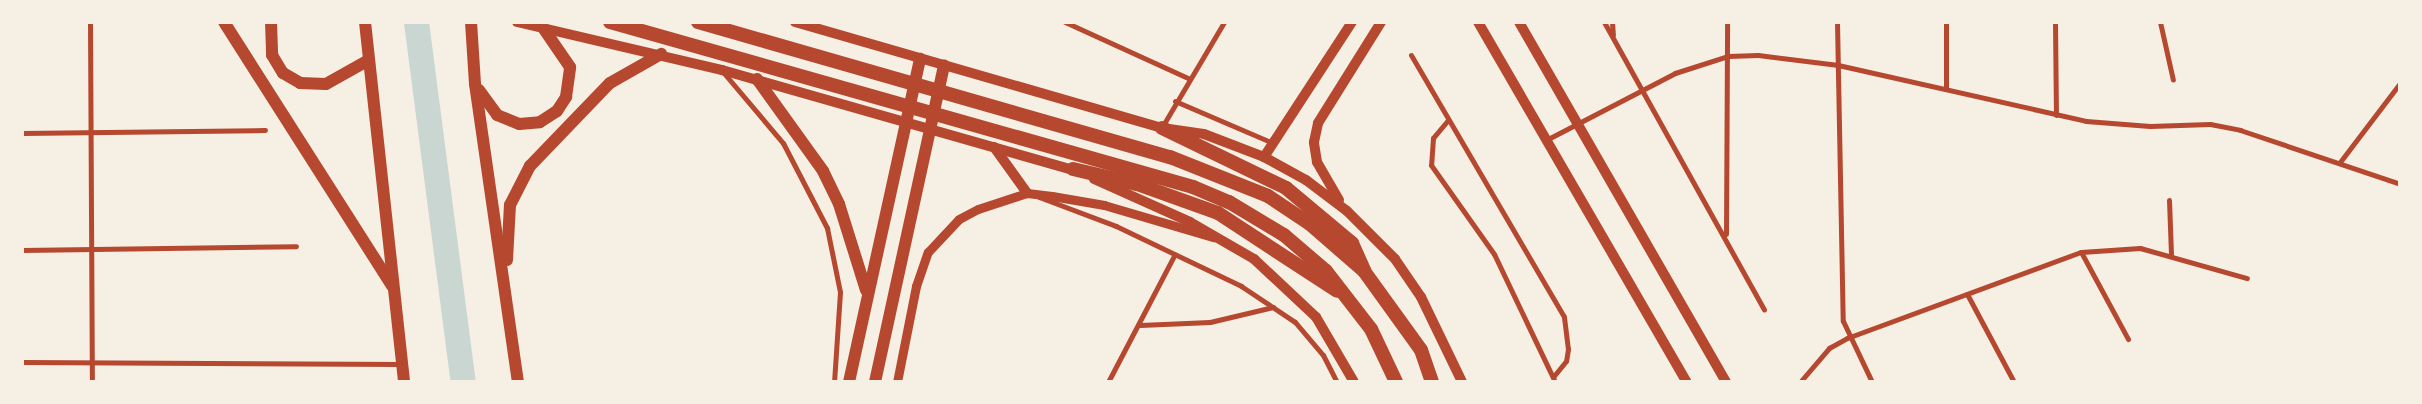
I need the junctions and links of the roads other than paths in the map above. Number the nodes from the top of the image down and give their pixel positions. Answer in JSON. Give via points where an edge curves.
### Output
{"nodes":[{"id":1,"x":90,"y":22,"type":"edge"},
{"id":2,"x":224,"y":22,"type":"edge"},
{"id":3,"x":271,"y":22,"type":"edge"},
{"id":4,"x":365,"y":22,"type":"edge"},
{"id":5,"x":471,"y":22,"type":"edge"},
{"id":6,"x":517,"y":22,"type":"edge"},
{"id":7,"x":610,"y":22,"type":"edge"},
{"id":8,"x":698,"y":22,"type":"edge"},
{"id":9,"x":794,"y":22,"type":"edge"},
{"id":10,"x":1065,"y":22,"type":"edge"},
{"id":11,"x":1224,"y":22,"type":"edge"},
{"id":12,"x":1352,"y":22,"type":"edge"},
{"id":13,"x":1381,"y":22,"type":"edge"},
{"id":14,"x":1478,"y":22,"type":"edge"},
{"id":15,"x":1518,"y":22,"type":"edge"},
{"id":16,"x":1604,"y":22,"type":"edge"},
{"id":17,"x":1612,"y":22,"type":"edge"},
{"id":18,"x":1727,"y":22,"type":"edge"},
{"id":19,"x":1836,"y":22,"type":"edge"},
{"id":20,"x":1946,"y":22,"type":"edge"},
{"id":21,"x":2055,"y":22,"type":"edge"},
{"id":22,"x":2160,"y":22,"type":"edge"},
{"id":23,"x":544,"y":29,"type":"junction"},
{"id":24,"x":1613,"y":38,"type":"junction"},
{"id":25,"x":661,"y":54,"type":"junction"},
{"id":26,"x":1411,"y":55,"type":"dead end"},
{"id":27,"x":1728,"y":56,"type":"junction"},
{"id":28,"x":920,"y":59,"type":"junction"},
{"id":29,"x":367,"y":61,"type":"junction"},
{"id":30,"x":944,"y":65,"type":"junction"},
{"id":31,"x":1838,"y":65,"type":"junction"},
{"id":32,"x":722,"y":70,"type":"junction"},
{"id":33,"x":1188,"y":78,"type":"junction"},
{"id":34,"x":756,"y":79,"type":"junction"},
{"id":35,"x":2173,"y":80,"type":"dead end"},
{"id":36,"x":2400,"y":83,"type":"edge"},
{"id":37,"x":475,"y":84,"type":"junction"},
{"id":38,"x":1643,"y":89,"type":"junction"},
{"id":39,"x":1946,"y":89,"type":"junction"},
{"id":40,"x":1175,"y":101,"type":"junction"},
{"id":41,"x":2056,"y":115,"type":"junction"},
{"id":42,"x":907,"y":120,"type":"junction"},
{"id":43,"x":1448,"y":120,"type":"junction"},
{"id":44,"x":1579,"y":124,"type":"junction"},
{"id":45,"x":930,"y":126,"type":"junction"},
{"id":46,"x":1162,"y":128,"type":"junction"},
{"id":47,"x":265,"y":130,"type":"dead end"},
{"id":48,"x":22,"y":132,"type":"edge"},
{"id":49,"x":91,"y":133,"type":"junction"},
{"id":50,"x":1543,"y":141,"type":"junction"},
{"id":51,"x":1274,"y":144,"type":"junction"},
{"id":52,"x":994,"y":147,"type":"junction"},
{"id":53,"x":1264,"y":157,"type":"junction"},
{"id":54,"x":2340,"y":162,"type":"junction"},
{"id":55,"x":1073,"y":169,"type":"junction"},
{"id":56,"x":2400,"y":184,"type":"edge"},
{"id":57,"x":1027,"y":193,"type":"junction"},
{"id":58,"x":2169,"y":200,"type":"dead end"},
{"id":59,"x":1347,"y":211,"type":"junction"},
{"id":60,"x":1726,"y":237,"type":"junction"},
{"id":61,"x":1225,"y":241,"type":"junction"},
{"id":62,"x":296,"y":246,"type":"dead end"},
{"id":63,"x":22,"y":250,"type":"edge"},
{"id":64,"x":91,"y":250,"type":"junction"},
{"id":65,"x":2081,"y":252,"type":"junction"},
{"id":66,"x":1175,"y":254,"type":"junction"},
{"id":67,"x":2171,"y":255,"type":"junction"},
{"id":68,"x":1364,"y":271,"type":"junction"},
{"id":69,"x":2247,"y":278,"type":"dead end"},
{"id":70,"x":394,"y":289,"type":"junction"},
{"id":71,"x":866,"y":291,"type":"junction"},
{"id":72,"x":1966,"y":294,"type":"junction"},
{"id":73,"x":1351,"y":301,"type":"junction"},
{"id":74,"x":1273,"y":307,"type":"junction"},
{"id":75,"x":1764,"y":309,"type":"dead end"},
{"id":76,"x":508,"y":315,"type":"junction"},
{"id":77,"x":1140,"y":325,"type":"junction"},
{"id":78,"x":1847,"y":338,"type":"junction"},
{"id":79,"x":2128,"y":339,"type":"dead end"},
{"id":80,"x":92,"y":360,"type":"junction"},
{"id":81,"x":22,"y":362,"type":"edge"},
{"id":82,"x":402,"y":364,"type":"junction"},
{"id":83,"x":1554,"y":379,"type":"edge"},
{"id":84,"x":92,"y":382,"type":"edge"},
{"id":85,"x":404,"y":382,"type":"edge"},
{"id":86,"x":518,"y":382,"type":"edge"},
{"id":87,"x":834,"y":382,"type":"edge"},
{"id":88,"x":849,"y":382,"type":"edge"},
{"id":89,"x":875,"y":382,"type":"edge"},
{"id":90,"x":897,"y":382,"type":"edge"},
{"id":91,"x":1108,"y":382,"type":"edge"},
{"id":92,"x":1337,"y":382,"type":"edge"},
{"id":93,"x":1354,"y":382,"type":"edge"},
{"id":94,"x":1396,"y":382,"type":"edge"},
{"id":95,"x":1432,"y":382,"type":"edge"},
{"id":96,"x":1462,"y":382,"type":"edge"},
{"id":97,"x":1687,"y":382,"type":"edge"},
{"id":98,"x":1726,"y":382,"type":"edge"},
{"id":99,"x":1800,"y":382,"type":"edge"},
{"id":100,"x":1872,"y":382,"type":"edge"},
{"id":101,"x":2014,"y":382,"type":"edge"}],
"edges":[{"from":1,"to":49,"type":"street"},
{"from":2,"to":70,"type":"main road"},
{"from":3,"to":29,"type":"main road","via":[[272,55],[283,74],[300,83],[326,84]]},
{"from":4,"to":29,"type":"main road"},
{"from":5,"to":37,"type":"main road"},
{"from":6,"to":23,"type":"main road"},
{"from":7,"to":73,"type":"highway","via":[[1193,187],[1254,214],[1310,257]]},
{"from":8,"to":68,"type":"highway","via":[[1170,157],[1268,196],[1310,224]]},
{"from":9,"to":28,"type":"main road"},
{"from":10,"to":33,"type":"street"},
{"from":11,"to":33,"type":"street"},
{"from":12,"to":51,"type":"main road"},
{"from":13,"to":59,"type":"main road","via":[[1318,123],[1314,142],[1322,175]]},
{"from":14,"to":50,"type":"main road"},
{"from":15,"to":44,"type":"main road"},
{"from":16,"to":24,"type":"street"},
{"from":17,"to":24,"type":"street"},
{"from":18,"to":27,"type":"street"},
{"from":19,"to":31,"type":"street"},
{"from":20,"to":39,"type":"street"},
{"from":21,"to":41,"type":"street"},
{"from":22,"to":35,"type":"street"},
{"from":23,"to":25,"type":"main road"},
{"from":23,"to":37,"type":"main road","via":[[570,67],[566,97],[557,111],[540,122],[519,124],[497,115]]},
{"from":24,"to":38,"type":"street"},
{"from":25,"to":32,"type":"main road"},
{"from":25,"to":76,"type":"main road","via":[[610,83],[544,149],[517,186],[506,238]]},
{"from":26,"to":43,"type":"street"},
{"from":27,"to":31,"type":"street","via":[[1758,54]]},
{"from":27,"to":38,"type":"street","via":[[1692,66]]},
{"from":27,"to":60,"type":"street"},
{"from":28,"to":30,"type":"main road"},
{"from":28,"to":42,"type":"main road"},
{"from":29,"to":70,"type":"main road"},
{"from":30,"to":45,"type":"main road"},
{"from":30,"to":46,"type":"main road"},
{"from":31,"to":39,"type":"street"},
{"from":31,"to":78,"type":"street","via":[[1842,285]]},
{"from":32,"to":34,"type":"main road"},
{"from":32,"to":87,"type":"street","via":[[783,143],[827,228],[840,292]]},
{"from":33,"to":40,"type":"street"},
{"from":34,"to":42,"type":"main road"},
{"from":34,"to":71,"type":"main road","via":[[823,171],[838,204]]},
{"from":36,"to":54,"type":"street"},
{"from":37,"to":76,"type":"main road"},
{"from":38,"to":44,"type":"street"},
{"from":38,"to":60,"type":"street"},
{"from":39,"to":41,"type":"street"},
{"from":40,"to":46,"type":"street"},
{"from":40,"to":51,"type":"street"},
{"from":41,"to":54,"type":"street","via":[[2116,124],[2210,124]]},
{"from":42,"to":45,"type":"main road"},
{"from":42,"to":71,"type":"main road"},
{"from":43,"to":83,"type":"street","via":[[1564,317],[1568,349],[1566,361]]},
{"from":43,"to":83,"type":"street","via":[[1433,138],[1431,165],[1494,254]]},
{"from":44,"to":50,"type":"street"},
{"from":44,"to":98,"type":"main road"},
{"from":45,"to":52,"type":"main road"},
{"from":45,"to":89,"type":"main road"},
{"from":46,"to":53,"type":"main road","via":[[1204,134]]},
{"from":46,"to":68,"type":"highway","via":[[1286,188],[1352,242]]},
{"from":47,"to":49,"type":"street"},
{"from":48,"to":49,"type":"street"},
{"from":49,"to":64,"type":"street"},
{"from":50,"to":97,"type":"main road"},
{"from":51,"to":53,"type":"main road"},
{"from":52,"to":55,"type":"main road"},
{"from":52,"to":57,"type":"main road"},
{"from":53,"to":59,"type":"main road","via":[[1306,180]]},
{"from":54,"to":56,"type":"street"},
{"from":55,"to":61,"type":"main road"},
{"from":55,"to":73,"type":"highway","via":[[1137,184],[1218,213]]},
{"from":57,"to":61,"type":"street","via":[[1104,205]]},
{"from":57,"to":66,"type":"street"},
{"from":57,"to":90,"type":"street","via":[[959,219],[928,252],[916,286]]},
{"from":58,"to":67,"type":"street"},
{"from":59,"to":96,"type":"main road","via":[[1394,259],[1421,297]]},
{"from":60,"to":75,"type":"street"},
{"from":61,"to":93,"type":"main road","via":[[1295,295],[1330,337]]},
{"from":62,"to":64,"type":"street"},
{"from":63,"to":64,"type":"street"},
{"from":64,"to":80,"type":"street"},
{"from":65,"to":67,"type":"street","via":[[2116,247]]},
{"from":65,"to":72,"type":"street"},
{"from":65,"to":79,"type":"street"},
{"from":66,"to":74,"type":"street"},
{"from":66,"to":77,"type":"street"},
{"from":67,"to":69,"type":"street"},
{"from":68,"to":95,"type":"highway","via":[[1416,342]]},
{"from":70,"to":82,"type":"main road"},
{"from":71,"to":88,"type":"main road"},
{"from":72,"to":78,"type":"street"},
{"from":72,"to":101,"type":"street"},
{"from":73,"to":94,"type":"highway","via":[[1385,353]]},
{"from":74,"to":77,"type":"street","via":[[1210,322]]},
{"from":74,"to":92,"type":"street","via":[[1311,339]]},
{"from":76,"to":86,"type":"main road"},
{"from":77,"to":91,"type":"street"},
{"from":78,"to":99,"type":"street","via":[[1829,348]]},
{"from":78,"to":100,"type":"street"},
{"from":80,"to":81,"type":"street"},
{"from":80,"to":82,"type":"street"},
{"from":80,"to":84,"type":"street"},
{"from":82,"to":85,"type":"main road"}]}
